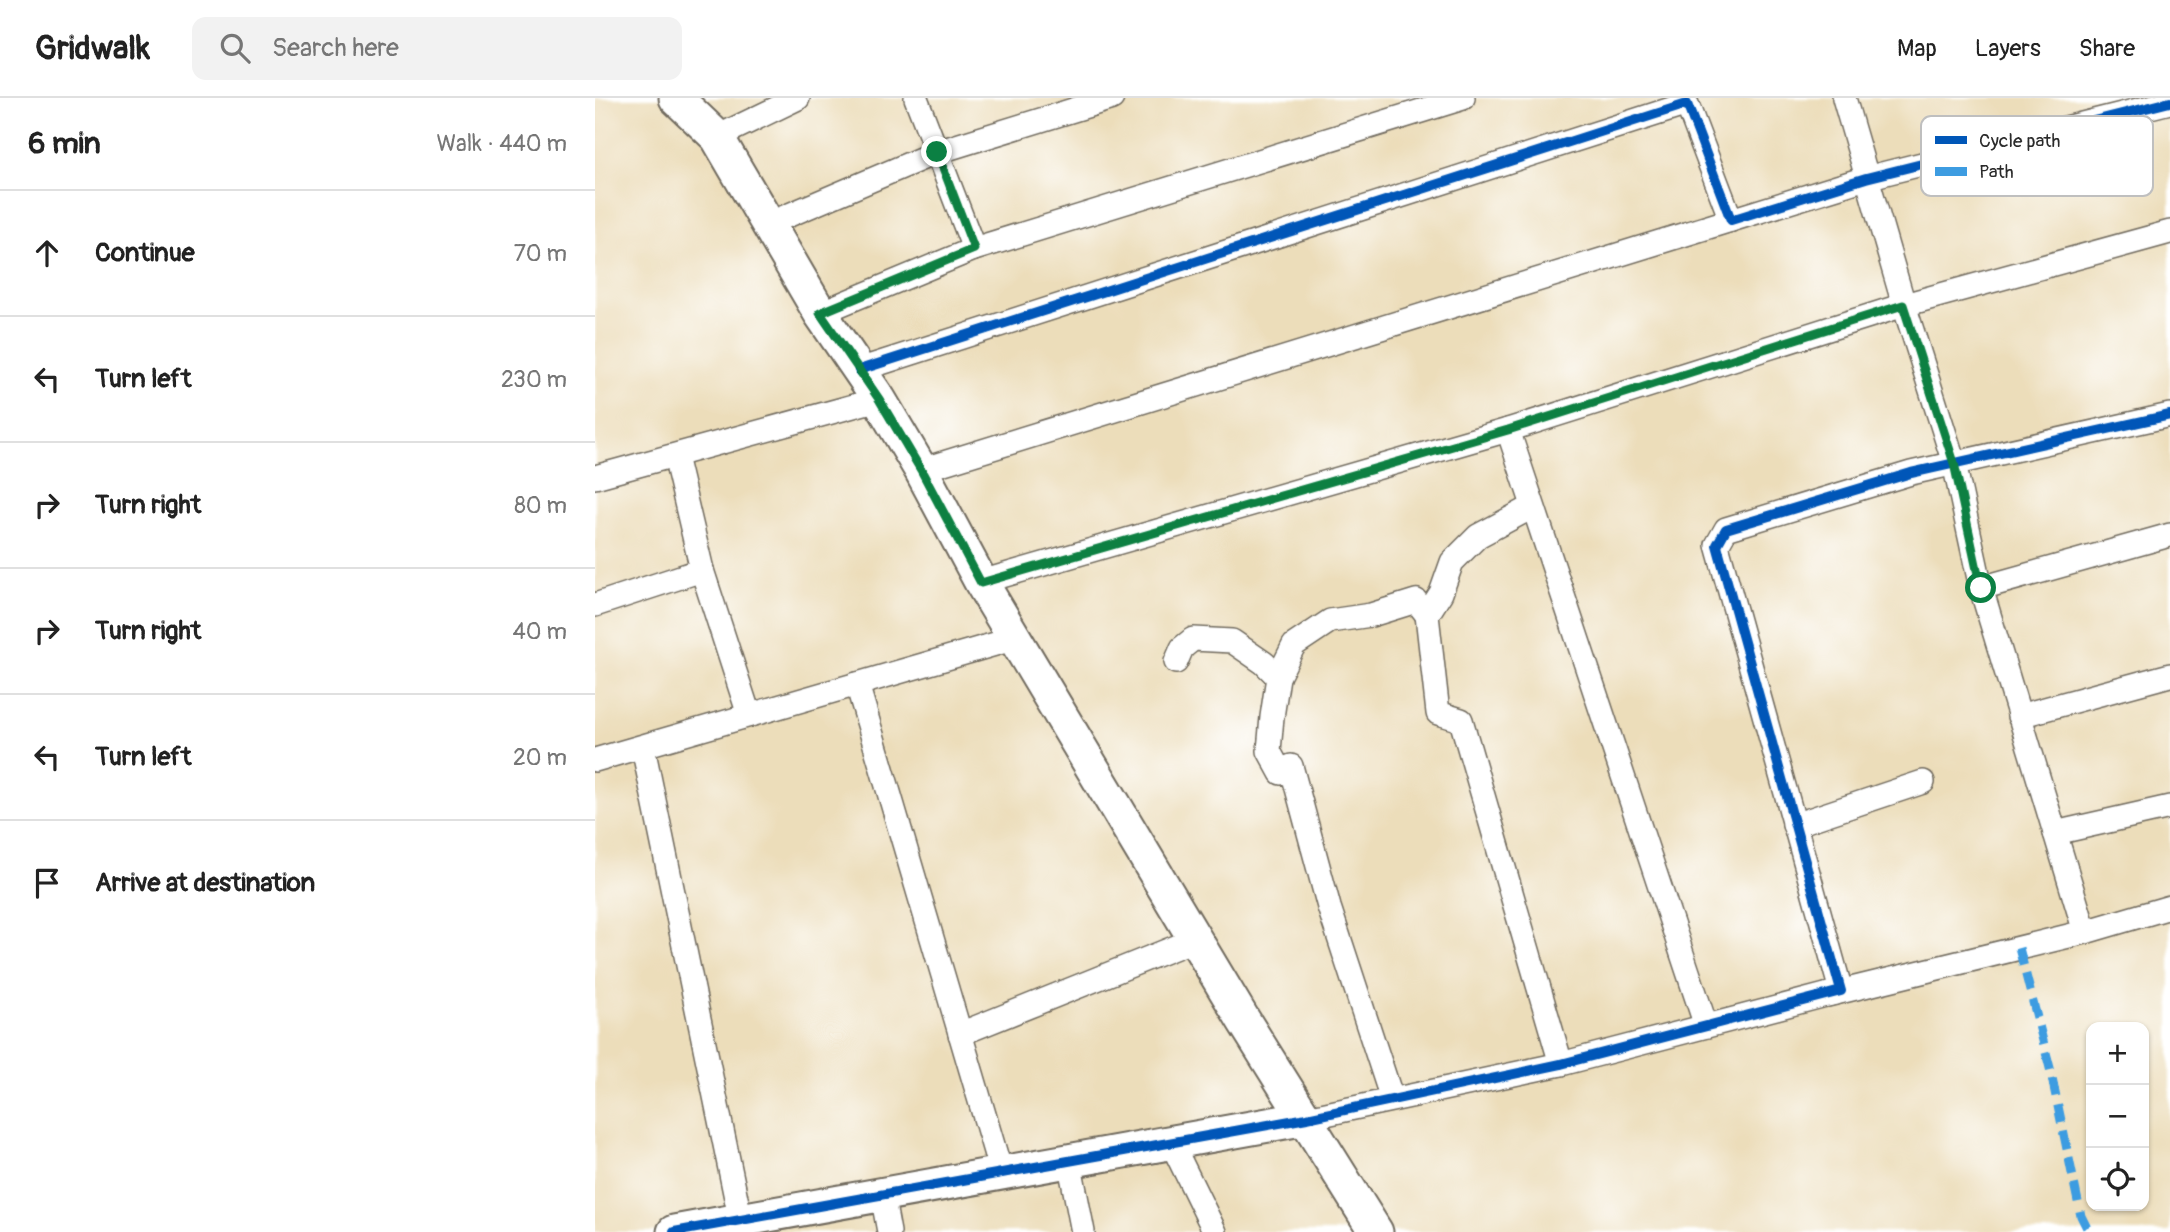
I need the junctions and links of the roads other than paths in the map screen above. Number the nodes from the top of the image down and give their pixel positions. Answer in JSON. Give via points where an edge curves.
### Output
{"nodes":[{"id":1,"x":675,"y":98,"type":"edge"},
{"id":2,"x":916,"y":98,"type":"edge"},
{"id":3,"x":1112,"y":98,"type":"edge"},
{"id":4,"x":1464,"y":98,"type":"edge"},
{"id":5,"x":1844,"y":98,"type":"edge"},
{"id":6,"x":793,"y":99,"type":"edge"},
{"id":7,"x":2170,"y":102,"type":"edge"},
{"id":8,"x":2114,"y":116,"type":"edge"},
{"id":9,"x":717,"y":137,"type":"junction"},
{"id":10,"x":937,"y":152,"type":"junction"},
{"id":11,"x":1921,"y":164,"type":"edge"},
{"id":12,"x":1866,"y":178,"type":"junction"},
{"id":13,"x":1731,"y":220,"type":"junction"},
{"id":14,"x":768,"y":223,"type":"junction"},
{"id":15,"x":2170,"y":232,"type":"edge"},
{"id":16,"x":974,"y":249,"type":"junction"},
{"id":17,"x":1903,"y":305,"type":"junction"},
{"id":18,"x":820,"y":313,"type":"junction"},
{"id":19,"x":859,"y":370,"type":"junction"},
{"id":20,"x":879,"y":399,"type":"junction"},
{"id":21,"x":2170,"y":415,"type":"edge"},
{"id":22,"x":1508,"y":430,"type":"junction"},
{"id":23,"x":675,"y":456,"type":"junction"},
{"id":24,"x":1954,"y":463,"type":"junction"},
{"id":25,"x":921,"y":470,"type":"junction"},
{"id":26,"x":595,"y":477,"type":"edge"},
{"id":27,"x":1532,"y":507,"type":"junction"},
{"id":28,"x":2170,"y":535,"type":"edge"},
{"id":29,"x":702,"y":570,"type":"junction"},
{"id":30,"x":981,"y":583,"type":"junction"},
{"id":31,"x":1981,"y":588,"type":"junction"},
{"id":32,"x":595,"y":605,"type":"edge"},
{"id":33,"x":1427,"y":615,"type":"junction"},
{"id":34,"x":1016,"y":638,"type":"junction"},
{"id":35,"x":1175,"y":662,"type":"dead end"},
{"id":36,"x":2170,"y":675,"type":"edge"},
{"id":37,"x":1278,"y":677,"type":"junction"},
{"id":38,"x":857,"y":684,"type":"junction"},
{"id":39,"x":749,"y":715,"type":"junction"},
{"id":40,"x":2019,"y":716,"type":"junction"},
{"id":41,"x":643,"y":747,"type":"junction"},
{"id":42,"x":595,"y":760,"type":"edge"},
{"id":43,"x":1923,"y":782,"type":"dead end"},
{"id":44,"x":2170,"y":807,"type":"edge"},
{"id":45,"x":1794,"y":825,"type":"junction"},
{"id":46,"x":2055,"y":833,"type":"junction"},
{"id":47,"x":2170,"y":907,"type":"edge"},
{"id":48,"x":2085,"y":932,"type":"junction"},
{"id":49,"x":1196,"y":939,"type":"junction"},
{"id":50,"x":1827,"y":995,"type":"junction"},
{"id":51,"x":1706,"y":1026,"type":"junction"},
{"id":52,"x":960,"y":1034,"type":"junction"},
{"id":53,"x":1561,"y":1064,"type":"junction"},
{"id":54,"x":1392,"y":1099,"type":"junction"},
{"id":55,"x":1307,"y":1118,"type":"junction"},
{"id":56,"x":1171,"y":1142,"type":"junction"},
{"id":57,"x":1069,"y":1160,"type":"junction"},
{"id":58,"x":1001,"y":1172,"type":"junction"},
{"id":59,"x":882,"y":1194,"type":"junction"},
{"id":60,"x":742,"y":1226,"type":"edge"},
{"id":61,"x":674,"y":1232,"type":"edge"},
{"id":62,"x":889,"y":1232,"type":"edge"},
{"id":63,"x":1083,"y":1232,"type":"edge"},
{"id":64,"x":1215,"y":1232,"type":"edge"},
{"id":65,"x":1376,"y":1232,"type":"edge"}],
"edges":[{"from":1,"to":9,"type":"street"},
{"from":2,"to":10,"type":"street"},
{"from":3,"to":10,"type":"street"},
{"from":4,"to":16,"type":"street"},
{"from":5,"to":12,"type":"street"},
{"from":6,"to":9,"type":"street"},
{"from":7,"to":8,"type":"street"},
{"from":9,"to":14,"type":"street"},
{"from":10,"to":14,"type":"street"},
{"from":10,"to":16,"type":"street"},
{"from":11,"to":12,"type":"street"},
{"from":12,"to":13,"type":"street"},
{"from":12,"to":17,"type":"street"},
{"from":13,"to":19,"type":"street","via":[[1687,104]]},
{"from":13,"to":25,"type":"street"},
{"from":14,"to":18,"type":"street"},
{"from":15,"to":17,"type":"street"},
{"from":16,"to":18,"type":"street"},
{"from":17,"to":22,"type":"street"},
{"from":17,"to":24,"type":"street"},
{"from":18,"to":19,"type":"street"},
{"from":19,"to":20,"type":"street"},
{"from":20,"to":23,"type":"street"},
{"from":20,"to":25,"type":"street"},
{"from":21,"to":24,"type":"street"},
{"from":22,"to":27,"type":"street"},
{"from":22,"to":30,"type":"street"},
{"from":23,"to":26,"type":"street"},
{"from":23,"to":29,"type":"street"},
{"from":24,"to":31,"type":"street"},
{"from":24,"to":45,"type":"street","via":[[1726,529],[1717,545]]},
{"from":25,"to":30,"type":"street"},
{"from":27,"to":33,"type":"street","via":[[1478,536],[1452,562]]},
{"from":27,"to":51,"type":"street"},
{"from":28,"to":31,"type":"street"},
{"from":29,"to":32,"type":"street"},
{"from":29,"to":39,"type":"street"},
{"from":30,"to":34,"type":"street"},
{"from":31,"to":40,"type":"street"},
{"from":33,"to":37,"type":"street","via":[[1416,601],[1330,621],[1294,645]]},
{"from":33,"to":53,"type":"street","via":[[1438,713],[1461,720]]},
{"from":34,"to":38,"type":"street"},
{"from":34,"to":49,"type":"street"},
{"from":35,"to":37,"type":"street","via":[[1193,639],[1232,641]]},
{"from":36,"to":40,"type":"street"},
{"from":37,"to":54,"type":"street","via":[[1269,751],[1281,773],[1291,766],[1329,907]]},
{"from":38,"to":39,"type":"street"},
{"from":38,"to":52,"type":"street"},
{"from":39,"to":41,"type":"street"},
{"from":40,"to":46,"type":"street"},
{"from":41,"to":42,"type":"street"},
{"from":41,"to":60,"type":"street"},
{"from":43,"to":45,"type":"street"},
{"from":44,"to":46,"type":"street"},
{"from":45,"to":50,"type":"street","via":[[1841,991]]},
{"from":46,"to":48,"type":"street"},
{"from":47,"to":48,"type":"street"},
{"from":48,"to":50,"type":"street"},
{"from":49,"to":52,"type":"street"},
{"from":49,"to":55,"type":"street"},
{"from":50,"to":51,"type":"street"},
{"from":51,"to":53,"type":"street"},
{"from":52,"to":58,"type":"street"},
{"from":53,"to":54,"type":"street"},
{"from":54,"to":55,"type":"street"},
{"from":55,"to":56,"type":"street"},
{"from":55,"to":65,"type":"street"},
{"from":56,"to":57,"type":"street"},
{"from":56,"to":64,"type":"street"},
{"from":57,"to":58,"type":"street"},
{"from":57,"to":63,"type":"street"},
{"from":58,"to":59,"type":"street"},
{"from":59,"to":60,"type":"street"},
{"from":59,"to":62,"type":"street"},
{"from":60,"to":61,"type":"street"}]}
